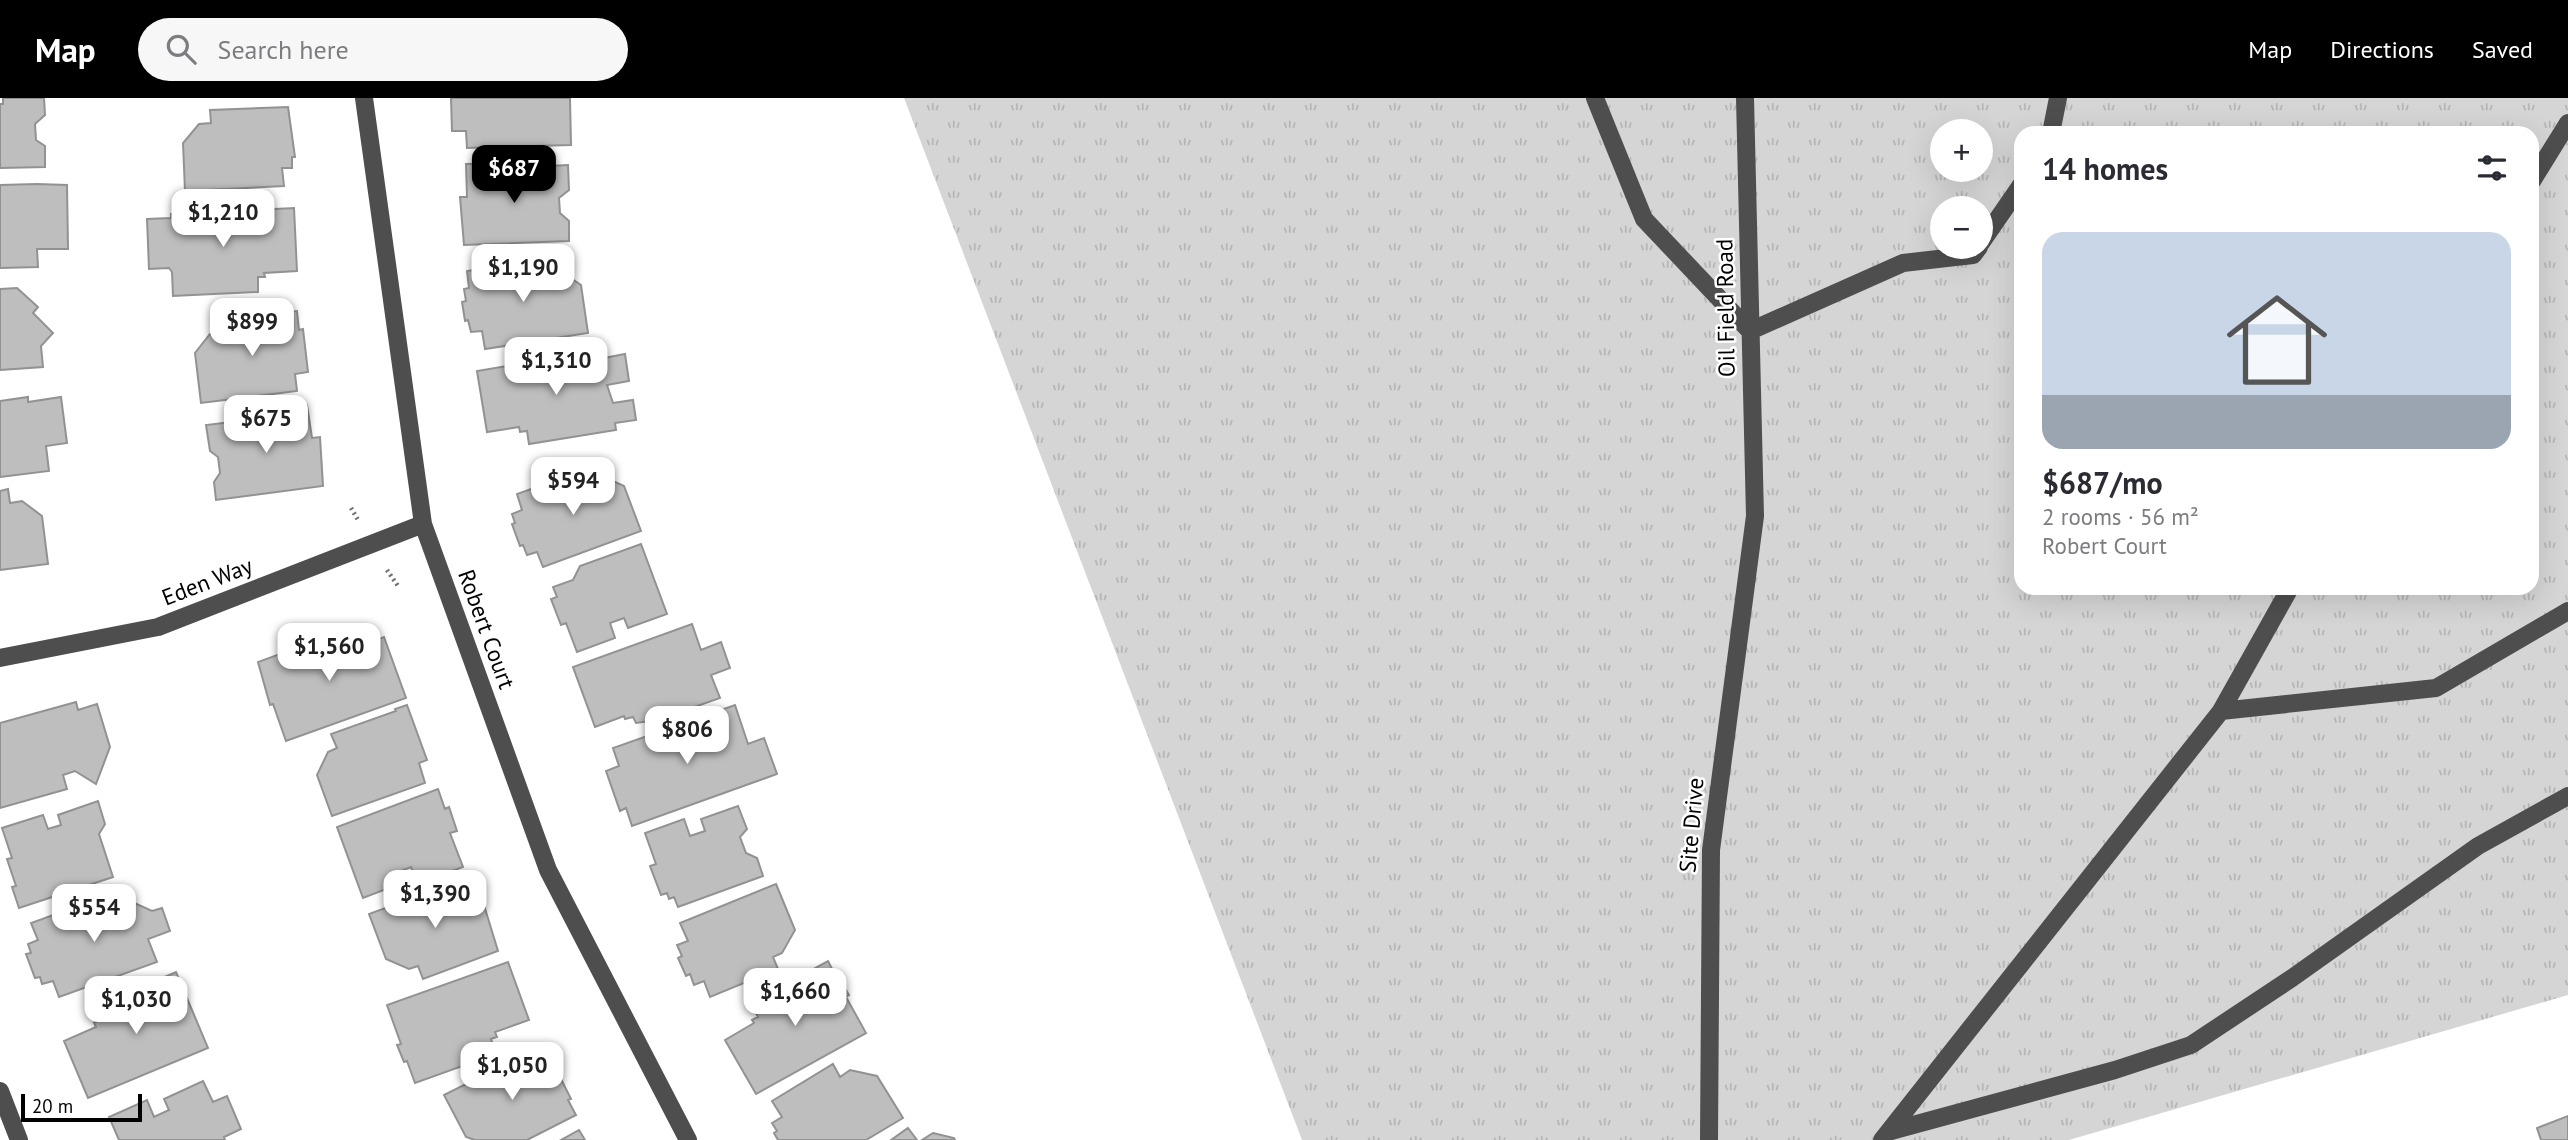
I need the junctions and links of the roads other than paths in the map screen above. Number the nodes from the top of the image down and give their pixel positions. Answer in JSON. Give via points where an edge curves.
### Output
{"nodes":[{"id":1,"x":364,"y":98,"type":"edge"},
{"id":2,"x":1595,"y":98,"type":"edge"},
{"id":3,"x":1745,"y":98,"type":"edge"},
{"id":4,"x":2058,"y":98,"type":"edge"},
{"id":5,"x":2568,"y":123,"type":"edge"},
{"id":6,"x":2052,"y":126,"type":"edge"},
{"id":7,"x":2539,"y":170,"type":"edge"},
{"id":8,"x":2014,"y":194,"type":"edge"},
{"id":9,"x":1993,"y":226,"type":"edge"},
{"id":10,"x":1933,"y":259,"type":"edge"},
{"id":11,"x":1750,"y":331,"type":"junction"},
{"id":12,"x":1755,"y":516,"type":"joint"},
{"id":13,"x":423,"y":524,"type":"junction"},
{"id":14,"x":2286,"y":595,"type":"edge"},
{"id":15,"x":2568,"y":611,"type":"edge"},
{"id":16,"x":0,"y":658,"type":"edge"},
{"id":17,"x":2221,"y":711,"type":"junction"},
{"id":18,"x":2568,"y":796,"type":"edge"},
{"id":19,"x":0,"y":1091,"type":"edge"},
{"id":20,"x":1886,"y":1135,"type":"edge"},
{"id":21,"x":19,"y":1140,"type":"edge"},
{"id":22,"x":688,"y":1140,"type":"edge"},
{"id":23,"x":1709,"y":1140,"type":"edge"}],
"edges":[{"from":1,"to":13,"type":"street","name":"Robert Court"},
{"from":2,"to":11,"type":"street","via":[[1644,219]]},
{"from":3,"to":11,"type":"street","name":"Oil Field Road"},
{"from":4,"to":6,"type":"street"},
{"from":5,"to":7,"type":"street"},
{"from":8,"to":9,"type":"street"},
{"from":10,"to":11,"type":"street","via":[[1903,262]]},
{"from":11,"to":12,"type":"street","name":"Oil Field Road"},
{"from":12,"to":23,"type":"street","name":"Site Drive","via":[[1711,850]]},
{"from":13,"to":16,"type":"street","name":"Eden Way","via":[[158,627]]},
{"from":13,"to":22,"type":"street","name":"Robert Court","via":[[548,870]]},
{"from":14,"to":17,"type":"street"},
{"from":15,"to":17,"type":"street","via":[[2436,688]]},
{"from":17,"to":20,"type":"street"},
{"from":18,"to":20,"type":"street","via":[[2478,846],[2191,1045]]},
{"from":19,"to":21,"type":"street"}]}
